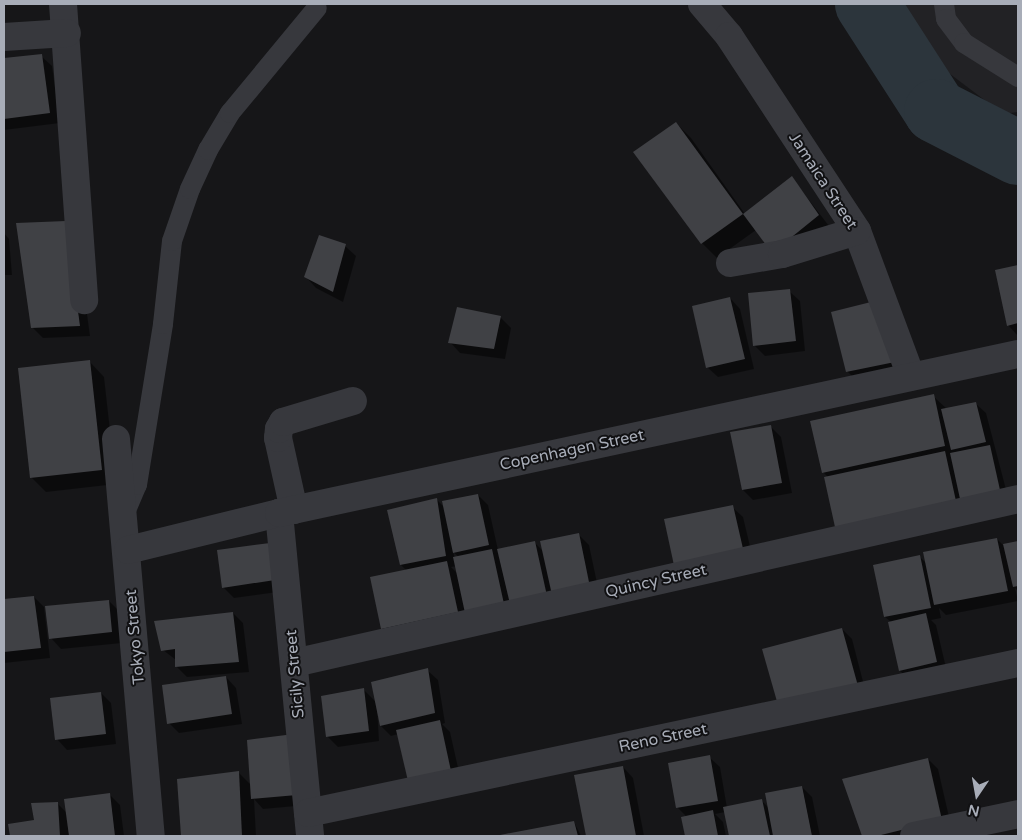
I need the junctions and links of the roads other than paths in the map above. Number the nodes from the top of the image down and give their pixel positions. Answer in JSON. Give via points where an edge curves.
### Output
{"nodes":[{"id":1,"x":63,"y":4,"type":"edge"},
{"id":2,"x":702,"y":4,"type":"edge"},
{"id":3,"x":944,"y":4,"type":"edge"},
{"id":4,"x":316,"y":8,"type":"dead end"},
{"id":5,"x":67,"y":33,"type":"junction"},
{"id":6,"x":4,"y":37,"type":"edge"},
{"id":7,"x":1018,"y":77,"type":"edge"},
{"id":8,"x":857,"y":231,"type":"junction"},
{"id":9,"x":730,"y":264,"type":"dead end"},
{"id":10,"x":84,"y":300,"type":"dead end"},
{"id":11,"x":1018,"y":354,"type":"edge"},
{"id":12,"x":911,"y":376,"type":"junction"},
{"id":13,"x":353,"y":401,"type":"dead end"},
{"id":14,"x":116,"y":439,"type":"dead end"},
{"id":15,"x":1018,"y":499,"type":"edge"},
{"id":16,"x":287,"y":511,"type":"junction"},
{"id":17,"x":124,"y":516,"type":"junction"},
{"id":18,"x":128,"y":550,"type":"junction"},
{"id":19,"x":294,"y":663,"type":"junction"},
{"id":20,"x":1018,"y":663,"type":"edge"},
{"id":21,"x":1018,"y":814,"type":"edge"},
{"id":22,"x":309,"y":824,"type":"edge"},
{"id":23,"x":151,"y":836,"type":"edge"},
{"id":24,"x":914,"y":836,"type":"edge"}],
"edges":[{"from":1,"to":5,"type":"street"},
{"from":2,"to":8,"type":"street","name":"Jamaica Street","via":[[729,36]]},
{"from":3,"to":7,"type":"lane","via":[[946,19],[964,43]]},
{"from":4,"to":17,"type":"lane","via":[[230,113],[190,189],[172,241],[163,324],[137,485]]},
{"from":5,"to":6,"type":"street"},
{"from":5,"to":10,"type":"street"},
{"from":8,"to":9,"type":"street","via":[[782,254]]},
{"from":8,"to":12,"type":"street","name":"Jamaica Street"},
{"from":11,"to":12,"type":"street","name":"Copenhagen Street"},
{"from":12,"to":16,"type":"street","name":"Copenhagen Street"},
{"from":13,"to":16,"type":"street","name":"Sicily Street","via":[[283,422],[278,438]]},
{"from":14,"to":17,"type":"street","name":"Tokyo Street"},
{"from":15,"to":19,"type":"street","name":"Quincy Street"},
{"from":16,"to":18,"type":"street","name":"Copenhagen Street"},
{"from":16,"to":19,"type":"street","name":"Sicily Street"},
{"from":17,"to":18,"type":"street","name":"Tokyo Street"},
{"from":18,"to":23,"type":"street","name":"Tokyo Street"},
{"from":19,"to":22,"type":"street","name":"Sicily Street"},
{"from":20,"to":22,"type":"street","name":"Reno Street"},
{"from":21,"to":24,"type":"street"}]}
